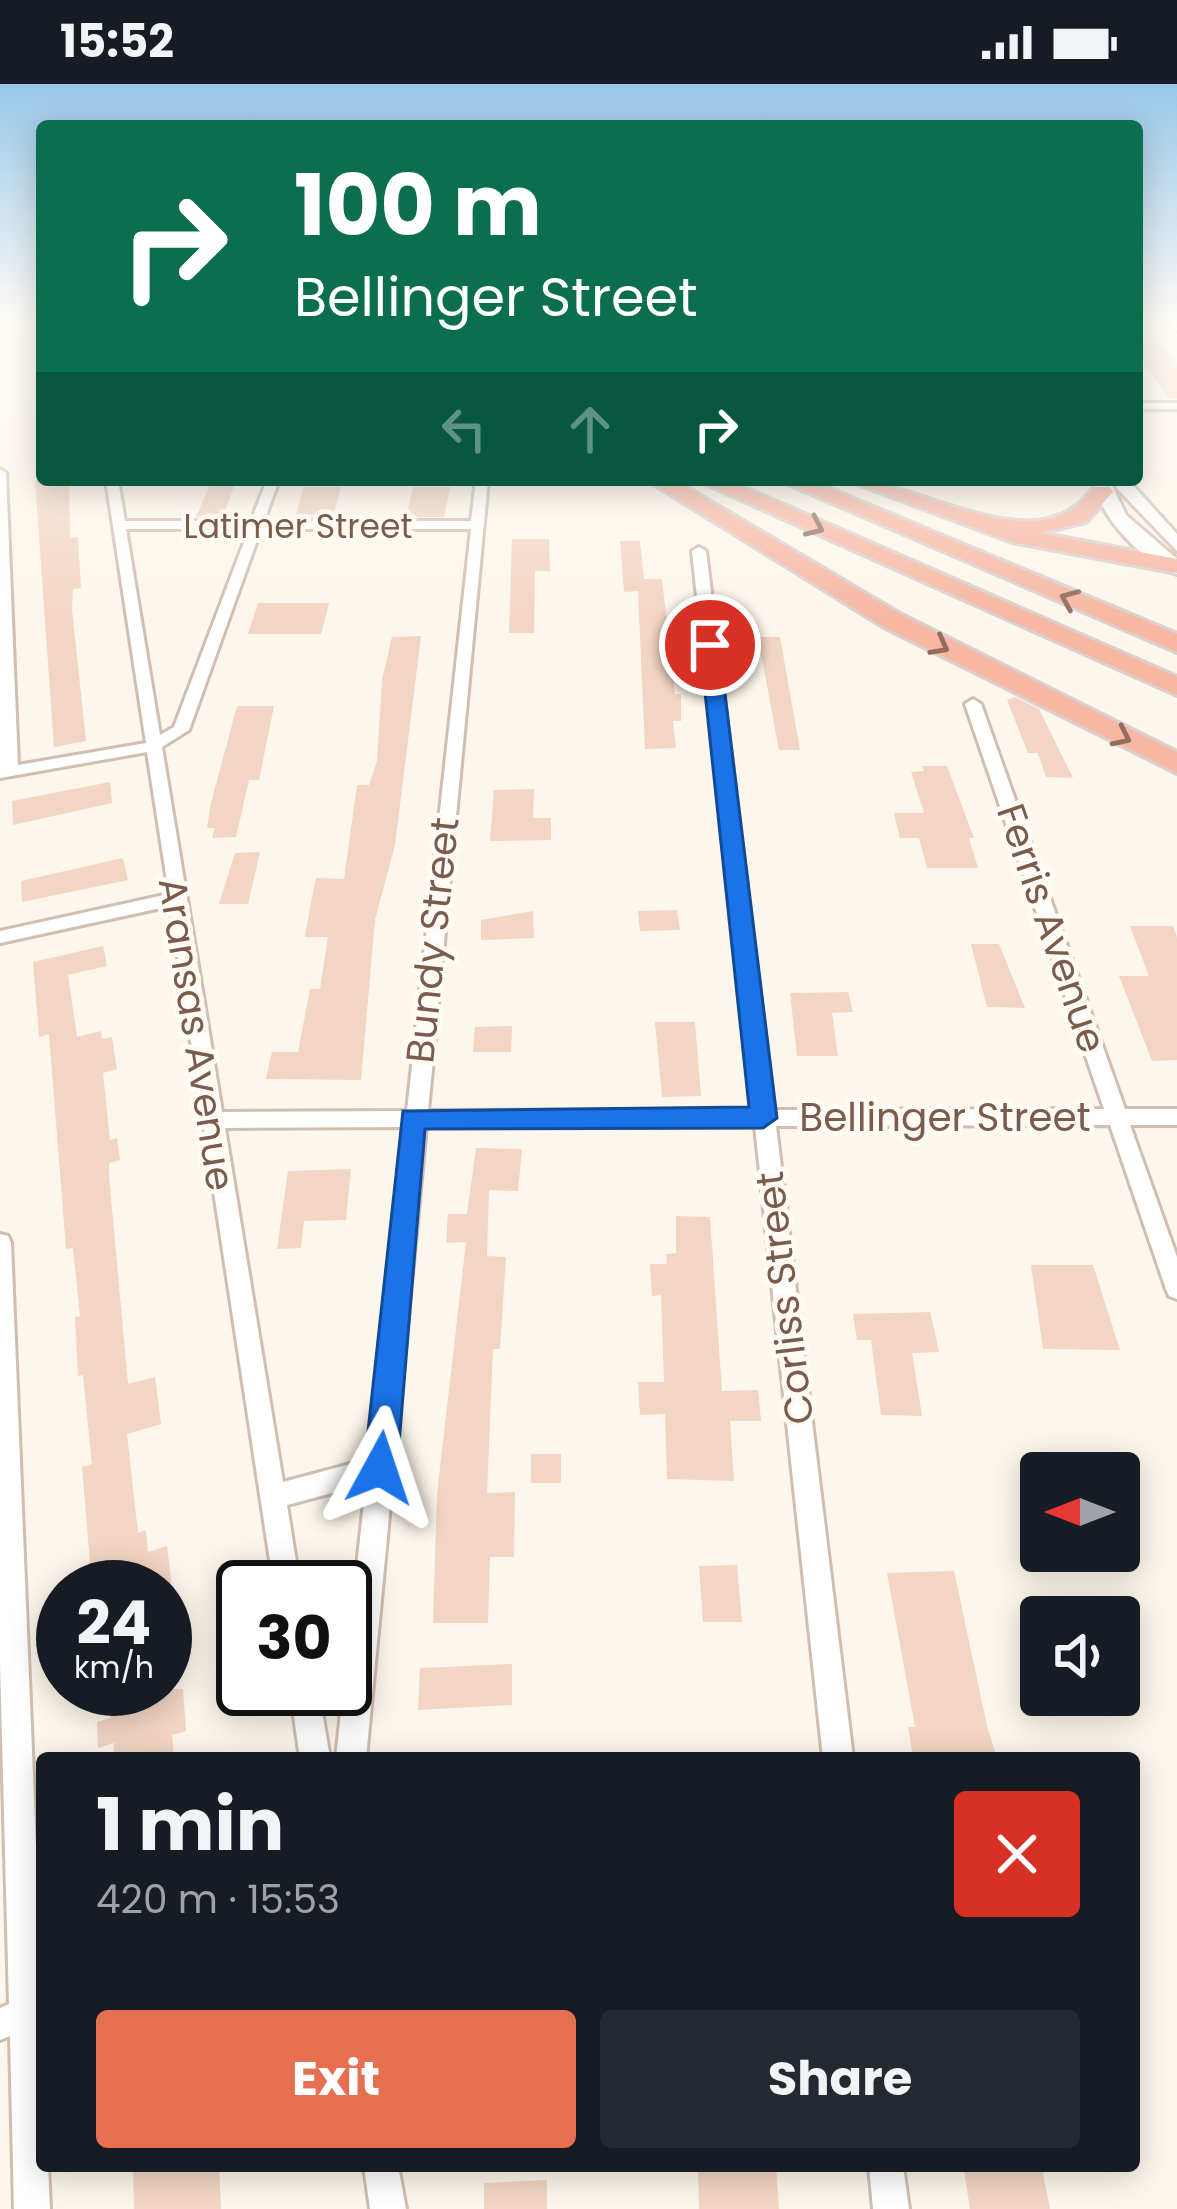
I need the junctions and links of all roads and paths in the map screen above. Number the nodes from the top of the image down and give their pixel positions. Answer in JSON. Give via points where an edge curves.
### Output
{"nodes":[{"id":1,"x":0,"y":472,"type":"edge"},
{"id":2,"x":113,"y":486,"type":"edge"},
{"id":3,"x":271,"y":486,"type":"edge"},
{"id":4,"x":481,"y":486,"type":"edge"},
{"id":5,"x":668,"y":486,"type":"edge"},
{"id":6,"x":722,"y":486,"type":"edge"},
{"id":7,"x":804,"y":486,"type":"edge"},
{"id":8,"x":875,"y":486,"type":"edge"},
{"id":9,"x":1106,"y":486,"type":"edge"},
{"id":10,"x":1108,"y":486,"type":"edge"},
{"id":11,"x":119,"y":524,"type":"junction"},
{"id":12,"x":477,"y":525,"type":"junction"},
{"id":13,"x":987,"y":526,"type":"junction"},
{"id":14,"x":256,"y":528,"type":"junction"},
{"id":15,"x":699,"y":551,"type":"dead end"},
{"id":16,"x":1176,"y":561,"type":"edge"},
{"id":17,"x":1177,"y":644,"type":"edge"},
{"id":18,"x":1177,"y":687,"type":"edge"},
{"id":19,"x":974,"y":704,"type":"dead end"},
{"id":20,"x":153,"y":746,"type":"junction"},
{"id":21,"x":1177,"y":764,"type":"edge"},
{"id":22,"x":5,"y":772,"type":"edge"},
{"id":23,"x":178,"y":898,"type":"junction"},
{"id":24,"x":0,"y":937,"type":"edge"},
{"id":25,"x":1118,"y":1117,"type":"junction"},
{"id":26,"x":1177,"y":1117,"type":"edge"},
{"id":27,"x":763,"y":1118,"type":"junction"},
{"id":28,"x":412,"y":1119,"type":"junction"},
{"id":29,"x":209,"y":1120,"type":"junction"},
{"id":30,"x":0,"y":1243,"type":"edge"},
{"id":31,"x":1177,"y":1289,"type":"edge"},
{"id":32,"x":380,"y":1468,"type":"junction"},
{"id":33,"x":272,"y":1497,"type":"junction"},
{"id":34,"x":282,"y":1560,"type":"edge"},
{"id":35,"x":308,"y":1716,"type":"edge"},
{"id":36,"x":314,"y":1752,"type":"edge"},
{"id":37,"x":352,"y":1752,"type":"edge"},
{"id":38,"x":837,"y":1752,"type":"edge"},
{"id":39,"x":23,"y":2015,"type":"edge"},
{"id":40,"x":382,"y":2172,"type":"edge"},
{"id":41,"x":887,"y":2172,"type":"edge"},
{"id":42,"x":32,"y":2209,"type":"edge"},
{"id":43,"x":388,"y":2209,"type":"edge"},
{"id":44,"x":891,"y":2209,"type":"edge"}],
"edges":[{"from":1,"to":22,"type":"street"},
{"from":2,"to":11,"type":"street","name":"Aransas Avenue"},
{"from":3,"to":14,"type":"street"},
{"from":4,"to":12,"type":"street","name":"Bundy Street"},
{"from":5,"to":21,"type":"highway","one_way":true,"via":[[893,621]]},
{"from":6,"to":18,"type":"highway","one_way":true},
{"from":17,"to":7,"type":"highway","one_way":true},
{"from":8,"to":13,"type":"highway"},
{"from":9,"to":13,"type":"highway","via":[[1096,504],[1070,520]]},
{"from":10,"to":16,"type":"main road","via":[[1134,533]]},
{"from":11,"to":14,"type":"street","name":"Latimer Street"},
{"from":11,"to":20,"type":"street","name":"Aransas Avenue"},
{"from":12,"to":14,"type":"street","name":"Latimer Street"},
{"from":12,"to":28,"type":"street","name":"Bundy Street"},
{"from":13,"to":16,"type":"highway","via":[[1065,548]]},
{"from":14,"to":20,"type":"street","via":[[181,730]]},
{"from":15,"to":27,"type":"street","name":"Corliss Street"},
{"from":19,"to":25,"type":"street","name":"Ferris Avenue"},
{"from":20,"to":22,"type":"street"},
{"from":20,"to":23,"type":"street","name":"Aransas Avenue"},
{"from":23,"to":24,"type":"street"},
{"from":23,"to":29,"type":"street","name":"Aransas Avenue"},
{"from":25,"to":26,"type":"street","name":"Bellinger Street"},
{"from":25,"to":27,"type":"street","name":"Bellinger Street"},
{"from":25,"to":31,"type":"street","name":"Ferris Avenue"},
{"from":27,"to":28,"type":"street","name":"Bellinger Street"},
{"from":27,"to":38,"type":"street","name":"Corliss Street"},
{"from":28,"to":29,"type":"street","name":"Bellinger Street"},
{"from":28,"to":32,"type":"street","name":"Bundy Street"},
{"from":29,"to":33,"type":"street","name":"Aransas Avenue"},
{"from":30,"to":39,"type":"street"},
{"from":32,"to":33,"type":"street"},
{"from":32,"to":37,"type":"street","name":"Bundy Street"},
{"from":33,"to":34,"type":"street","name":"Aransas Avenue"},
{"from":35,"to":36,"type":"street"},
{"from":39,"to":42,"type":"street"},
{"from":40,"to":43,"type":"street"},
{"from":41,"to":44,"type":"street"}]}
